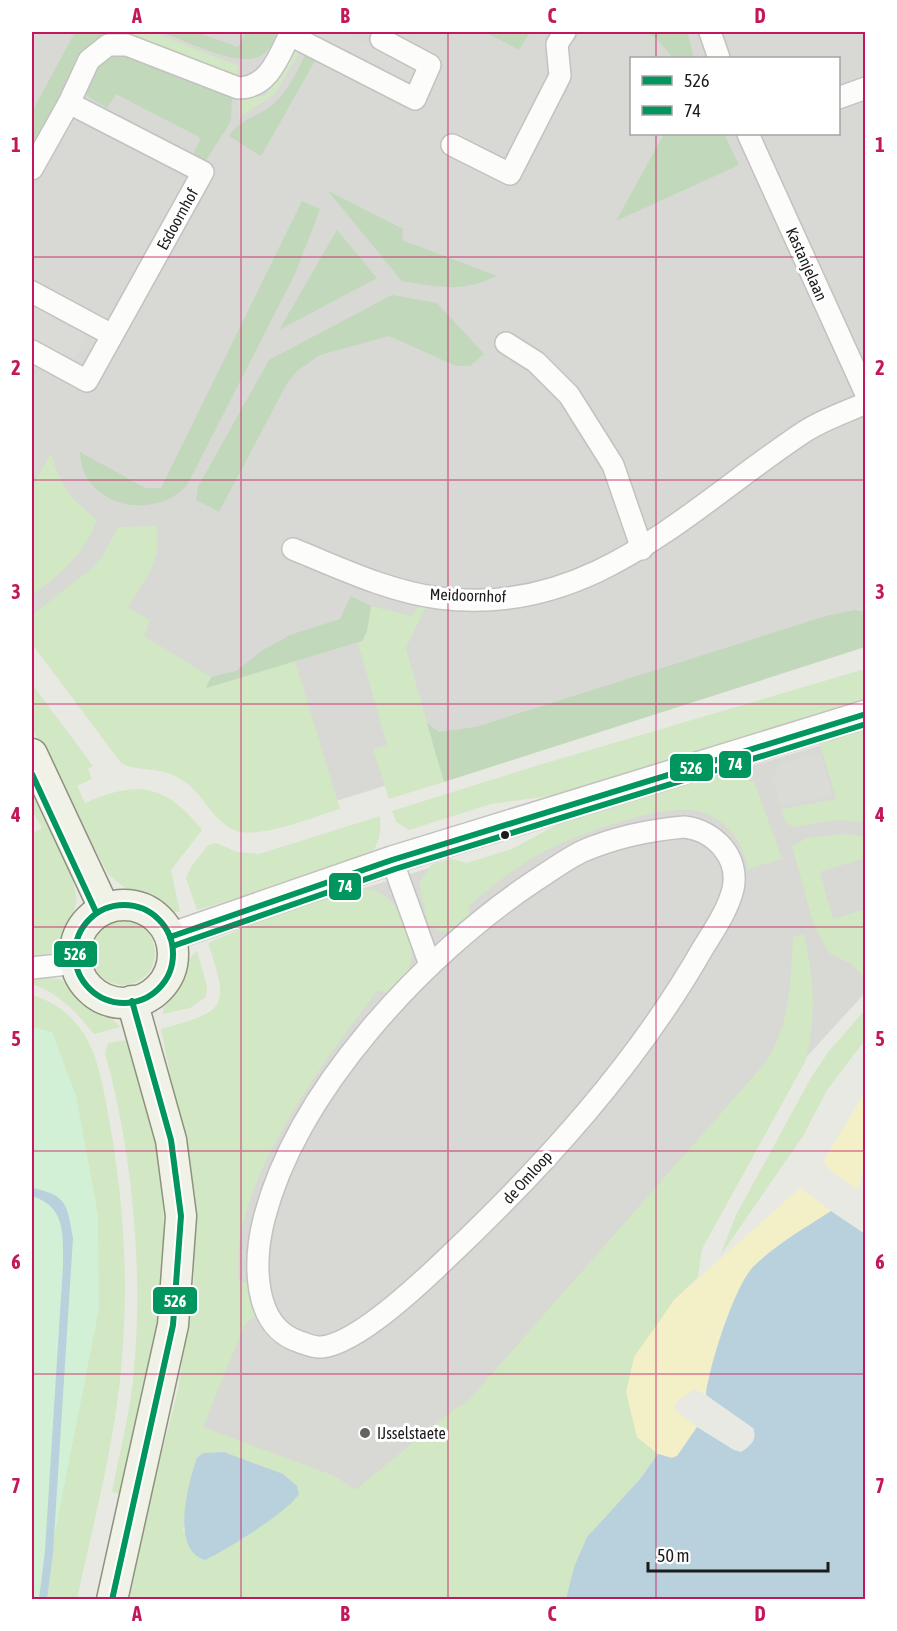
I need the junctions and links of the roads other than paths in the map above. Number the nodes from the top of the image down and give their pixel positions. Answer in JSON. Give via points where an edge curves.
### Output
{"nodes":[{"id":1,"x":566,"y":32,"type":"edge"},
{"id":2,"x":710,"y":32,"type":"edge"},
{"id":3,"x":291,"y":33,"type":"edge"},
{"id":4,"x":381,"y":39,"type":"dead end"},
{"id":5,"x":719,"y":57,"type":"edge"},
{"id":6,"x":866,"y":88,"type":"edge"},
{"id":7,"x":840,"y":97,"type":"edge"},
{"id":8,"x":69,"y":103,"type":"junction"},
{"id":9,"x":748,"y":135,"type":"edge"},
{"id":10,"x":452,"y":145,"type":"dead end"},
{"id":11,"x":32,"y":169,"type":"edge"},
{"id":12,"x":32,"y":292,"type":"edge"},
{"id":13,"x":112,"y":334,"type":"junction"},
{"id":14,"x":506,"y":343,"type":"dead end"},
{"id":15,"x":32,"y":351,"type":"edge"},
{"id":16,"x":866,"y":394,"type":"edge"},
{"id":17,"x":866,"y":403,"type":"edge"},
{"id":18,"x":293,"y":549,"type":"dead end"},
{"id":19,"x":642,"y":549,"type":"junction"},
{"id":20,"x":866,"y":714,"type":"edge"},
{"id":21,"x":32,"y":754,"type":"edge"},
{"id":22,"x":392,"y":861,"type":"junction"},
{"id":23,"x":104,"y":908,"type":"junction"},
{"id":24,"x":170,"y":938,"type":"junction"},
{"id":25,"x":76,"y":963,"type":"junction"},
{"id":26,"x":430,"y":964,"type":"junction"},
{"id":27,"x":32,"y":968,"type":"edge"},
{"id":28,"x":132,"y":1001,"type":"junction"},
{"id":29,"x":112,"y":1599,"type":"edge"}],
"edges":[{"from":1,"to":10,"type":"street","via":[[557,44],[560,76],[510,174]]},
{"from":2,"to":5,"type":"street"},
{"from":3,"to":4,"type":"street","via":[[415,99],[430,65]]},
{"from":3,"to":8,"type":"street","via":[[266,78],[249,88],[128,45],[108,45],[90,60]]},
{"from":6,"to":7,"type":"street"},
{"from":8,"to":11,"type":"street"},
{"from":8,"to":13,"type":"street","name":"Esdoornhof","via":[[203,172]]},
{"from":9,"to":16,"type":"street","name":"Kastanjelaan"},
{"from":12,"to":13,"type":"street"},
{"from":13,"to":15,"type":"street","name":"Esdoornhof","via":[[87,381]]},
{"from":14,"to":19,"type":"street","via":[[536,362],[569,395],[613,465]]},
{"from":17,"to":19,"type":"street","name":"Meidoornhof","via":[[806,430]]},
{"from":18,"to":19,"type":"street","name":"Meidoornhof","via":[[388,586],[439,598],[506,599],[570,584]]},
{"from":20,"to":22,"type":"street"},
{"from":21,"to":23,"type":"main road"},
{"from":22,"to":24,"type":"street"},
{"from":22,"to":26,"type":"street"},
{"from":23,"to":24,"type":"main road","via":[[122,905],[149,912]]},
{"from":23,"to":25,"type":"main road","via":[[81,929],[75,943]]},
{"from":24,"to":28,"type":"main road","via":[[172,963],[167,976],[146,998]]},
{"from":25,"to":27,"type":"street"},
{"from":25,"to":28,"type":"main road","via":[[88,988],[101,998]]},
{"from":26,"to":26,"type":"street","name":"de Omloop","via":[[506,900],[580,853],[638,832],[694,828],[720,844],[733,869],[732,892],[719,921],[667,1008],[606,1087],[522,1184],[436,1268],[362,1329],[320,1347],[289,1338],[267,1314],[258,1286],[257,1265],[270,1197],[302,1130],[336,1073],[373,1025]]},
{"from":28,"to":29,"type":"main road","via":[[171,1140],[181,1216],[173,1325]]}]}
